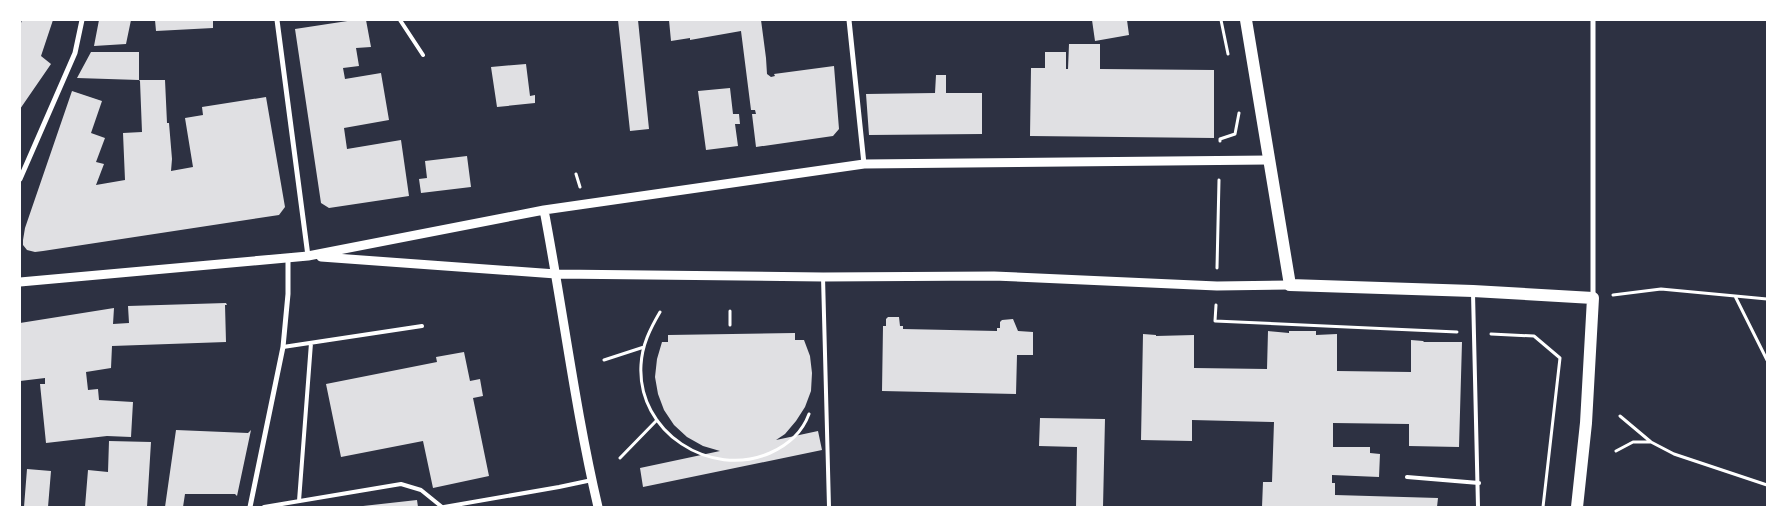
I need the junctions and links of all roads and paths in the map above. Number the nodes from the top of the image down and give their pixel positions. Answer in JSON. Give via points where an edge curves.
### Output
{"nodes":[{"id":1,"x":82,"y":20,"type":"edge"},
{"id":2,"x":277,"y":20,"type":"edge"},
{"id":3,"x":400,"y":20,"type":"edge"},
{"id":4,"x":849,"y":20,"type":"edge"},
{"id":5,"x":1246,"y":20,"type":"edge"},
{"id":6,"x":1593,"y":20,"type":"edge"},
{"id":7,"x":423,"y":55,"type":"dead end"},
{"id":8,"x":1268,"y":160,"type":"junction"},
{"id":9,"x":864,"y":164,"type":"junction"},
{"id":10,"x":22,"y":172,"type":"edge"},
{"id":11,"x":20,"y":179,"type":"edge"},
{"id":12,"x":544,"y":210,"type":"junction"},
{"id":13,"x":308,"y":256,"type":"junction"},
{"id":14,"x":288,"y":258,"type":"junction"},
{"id":15,"x":556,"y":274,"type":"junction"},
{"id":16,"x":822,"y":278,"type":"junction"},
{"id":17,"x":20,"y":282,"type":"edge"},
{"id":18,"x":1290,"y":285,"type":"junction"},
{"id":19,"x":1473,"y":291,"type":"junction"},
{"id":20,"x":1735,"y":296,"type":"junction"},
{"id":21,"x":1593,"y":298,"type":"junction"},
{"id":22,"x":1767,"y":299,"type":"edge"},
{"id":23,"x":730,"y":311,"type":"dead end"},
{"id":24,"x":660,"y":312,"type":"dead end"},
{"id":25,"x":730,"y":325,"type":"dead end"},
{"id":26,"x":422,"y":326,"type":"dead end"},
{"id":27,"x":312,"y":343,"type":"junction"},
{"id":28,"x":283,"y":347,"type":"junction"},
{"id":29,"x":644,"y":347,"type":"junction"},
{"id":30,"x":604,"y":360,"type":"dead end"},
{"id":31,"x":1767,"y":360,"type":"edge"},
{"id":32,"x":811,"y":410,"type":"dead end"},
{"id":33,"x":1620,"y":416,"type":"dead end"},
{"id":34,"x":657,"y":420,"type":"junction"},
{"id":35,"x":1651,"y":442,"type":"junction"},
{"id":36,"x":1616,"y":451,"type":"dead end"},
{"id":37,"x":620,"y":458,"type":"dead end"},
{"id":38,"x":1408,"y":477,"type":"dead end"},
{"id":39,"x":592,"y":480,"type":"junction"},
{"id":40,"x":1479,"y":482,"type":"junction"},
{"id":41,"x":1767,"y":485,"type":"edge"},
{"id":42,"x":299,"y":501,"type":"junction"},
{"id":43,"x":250,"y":507,"type":"edge"},
{"id":44,"x":264,"y":507,"type":"edge"},
{"id":45,"x":443,"y":507,"type":"edge"},
{"id":46,"x":598,"y":507,"type":"edge"},
{"id":47,"x":829,"y":507,"type":"edge"},
{"id":48,"x":1478,"y":507,"type":"edge"},
{"id":49,"x":1577,"y":507,"type":"edge"}],
"edges":[{"from":1,"to":10,"type":"street","via":[[75,53]]},
{"from":2,"to":13,"type":"street"},
{"from":3,"to":7,"type":"lane"},
{"from":4,"to":9,"type":"street"},
{"from":5,"to":8,"type":"main road"},
{"from":6,"to":21,"type":"street"},
{"from":8,"to":9,"type":"street"},
{"from":8,"to":18,"type":"main road"},
{"from":9,"to":12,"type":"street"},
{"from":10,"to":11,"type":"street"},
{"from":12,"to":13,"type":"street"},
{"from":12,"to":15,"type":"street"},
{"from":13,"to":14,"type":"street"},
{"from":13,"to":15,"type":"street"},
{"from":14,"to":17,"type":"street"},
{"from":14,"to":28,"type":"street"},
{"from":15,"to":16,"type":"street"},
{"from":15,"to":39,"type":"street"},
{"from":16,"to":18,"type":"street","via":[[994,276],[1216,286]]},
{"from":16,"to":47,"type":"lane"},
{"from":18,"to":19,"type":"main road"},
{"from":19,"to":21,"type":"main road"},
{"from":19,"to":40,"type":"lane"},
{"from":20,"to":21,"type":"path","via":[[1661,289]]},
{"from":20,"to":22,"type":"path"},
{"from":20,"to":31,"type":"path"},
{"from":21,"to":49,"type":"main road","via":[[1586,423]]},
{"from":23,"to":25,"type":"path"},
{"from":24,"to":29,"type":"path"},
{"from":26,"to":27,"type":"lane"},
{"from":27,"to":28,"type":"lane"},
{"from":27,"to":42,"type":"lane"},
{"from":28,"to":43,"type":"street"},
{"from":29,"to":30,"type":"path"},
{"from":29,"to":34,"type":"path","via":[[642,385]]},
{"from":32,"to":34,"type":"path","via":[[795,438],[760,458],[740,461],[702,456],[685,448]]},
{"from":33,"to":35,"type":"path"},
{"from":34,"to":37,"type":"path"},
{"from":35,"to":36,"type":"path","via":[[1633,442]]},
{"from":35,"to":41,"type":"path","via":[[1674,454]]},
{"from":38,"to":40,"type":"lane"},
{"from":39,"to":45,"type":"lane"},
{"from":39,"to":46,"type":"street"},
{"from":40,"to":48,"type":"lane"},
{"from":42,"to":44,"type":"lane"},
{"from":42,"to":45,"type":"lane","via":[[401,484],[421,490]]}]}
